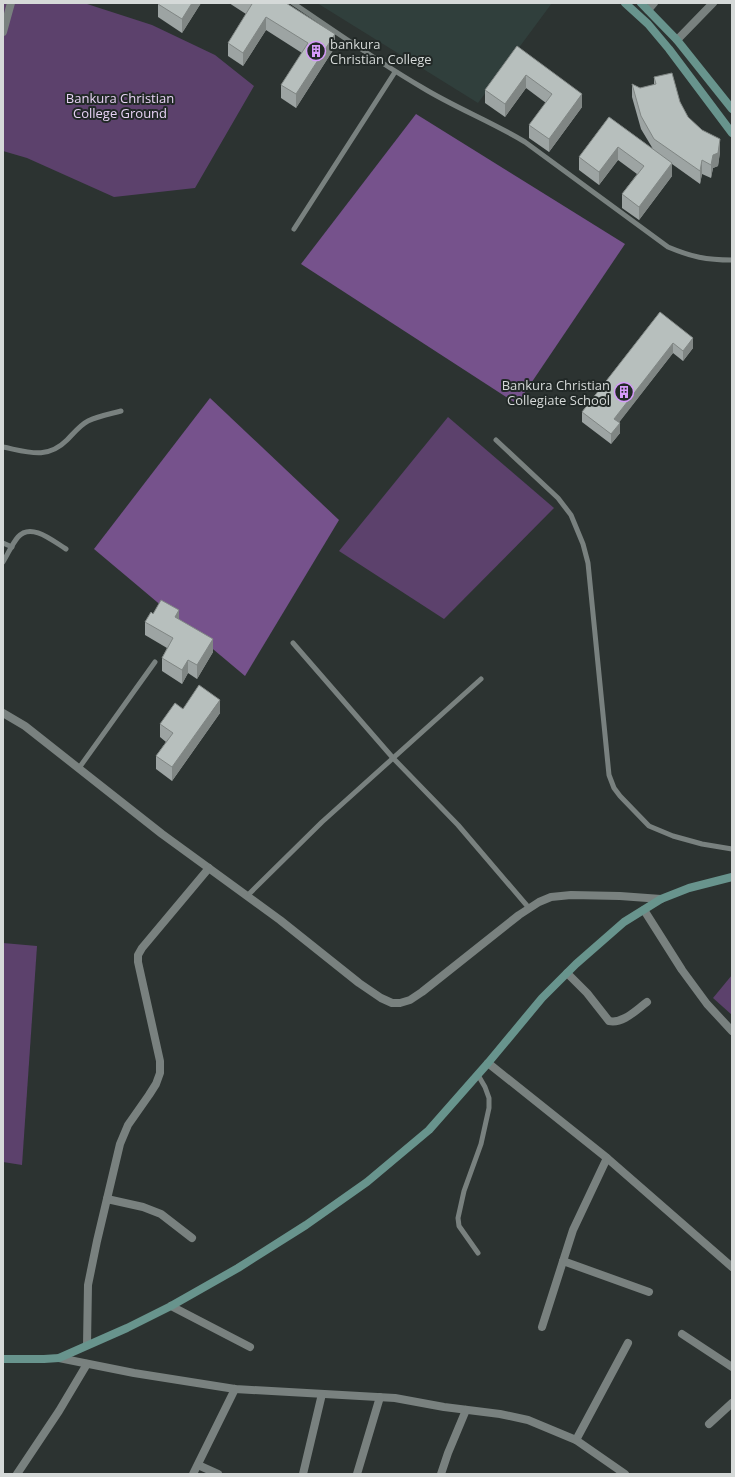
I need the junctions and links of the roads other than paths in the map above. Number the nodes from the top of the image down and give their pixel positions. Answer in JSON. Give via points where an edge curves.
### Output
{"nodes":[{"id":1,"x":11,"y":3,"type":"edge"},
{"id":2,"x":293,"y":3,"type":"edge"},
{"id":3,"x":625,"y":3,"type":"edge"},
{"id":4,"x":641,"y":3,"type":"edge"},
{"id":5,"x":654,"y":3,"type":"edge"},
{"id":6,"x":713,"y":3,"type":"edge"},
{"id":7,"x":648,"y":10,"type":"junction"},
{"id":8,"x":3,"y":32,"type":"edge"},
{"id":9,"x":677,"y":40,"type":"junction"},
{"id":10,"x":395,"y":72,"type":"junction"},
{"id":11,"x":732,"y":109,"type":"edge"},
{"id":12,"x":729,"y":122,"type":"edge"},
{"id":13,"x":732,"y":133,"type":"edge"},
{"id":14,"x":294,"y":229,"type":"dead end"},
{"id":15,"x":732,"y":260,"type":"edge"},
{"id":16,"x":121,"y":412,"type":"dead end"},
{"id":17,"x":496,"y":440,"type":"dead end"},
{"id":18,"x":3,"y":446,"type":"edge"},
{"id":19,"x":3,"y":543,"type":"edge"},
{"id":20,"x":12,"y":547,"type":"junction"},
{"id":21,"x":66,"y":549,"type":"dead end"},
{"id":22,"x":3,"y":562,"type":"edge"},
{"id":23,"x":292,"y":643,"type":"dead end"},
{"id":24,"x":155,"y":662,"type":"dead end"},
{"id":25,"x":481,"y":680,"type":"dead end"},
{"id":26,"x":3,"y":713,"type":"edge"},
{"id":27,"x":394,"y":758,"type":"junction"},
{"id":28,"x":78,"y":768,"type":"junction"},
{"id":29,"x":732,"y":849,"type":"edge"},
{"id":30,"x":209,"y":868,"type":"junction"},
{"id":31,"x":732,"y":877,"type":"edge"},
{"id":32,"x":247,"y":896,"type":"junction"},
{"id":33,"x":661,"y":899,"type":"junction"},
{"id":34,"x":529,"y":908,"type":"junction"},
{"id":35,"x":644,"y":910,"type":"junction"},
{"id":36,"x":567,"y":973,"type":"junction"},
{"id":37,"x":647,"y":1002,"type":"dead end"},
{"id":38,"x":732,"y":1032,"type":"edge"},
{"id":39,"x":488,"y":1063,"type":"junction"},
{"id":40,"x":478,"y":1075,"type":"junction"},
{"id":41,"x":607,"y":1158,"type":"junction"},
{"id":42,"x":107,"y":1199,"type":"junction"},
{"id":43,"x":192,"y":1238,"type":"dead end"},
{"id":44,"x":478,"y":1253,"type":"dead end"},
{"id":45,"x":563,"y":1261,"type":"junction"},
{"id":46,"x":732,"y":1267,"type":"edge"},
{"id":47,"x":649,"y":1292,"type":"dead end"},
{"id":48,"x":171,"y":1306,"type":"junction"},
{"id":49,"x":542,"y":1327,"type":"dead end"},
{"id":50,"x":682,"y":1334,"type":"dead end"},
{"id":51,"x":628,"y":1343,"type":"dead end"},
{"id":52,"x":87,"y":1345,"type":"junction"},
{"id":53,"x":250,"y":1347,"type":"dead end"},
{"id":54,"x":59,"y":1358,"type":"junction"},
{"id":55,"x":3,"y":1359,"type":"edge"},
{"id":56,"x":87,"y":1364,"type":"junction"},
{"id":57,"x":732,"y":1367,"type":"edge"},
{"id":58,"x":236,"y":1389,"type":"junction"},
{"id":59,"x":322,"y":1394,"type":"junction"},
{"id":60,"x":380,"y":1397,"type":"junction"},
{"id":61,"x":732,"y":1403,"type":"edge"},
{"id":62,"x":466,"y":1410,"type":"junction"},
{"id":63,"x":710,"y":1424,"type":"dead end"},
{"id":64,"x":576,"y":1440,"type":"junction"},
{"id":65,"x":198,"y":1465,"type":"junction"},
{"id":66,"x":17,"y":1474,"type":"edge"},
{"id":67,"x":193,"y":1474,"type":"edge"},
{"id":68,"x":218,"y":1474,"type":"edge"},
{"id":69,"x":303,"y":1474,"type":"edge"},
{"id":70,"x":357,"y":1474,"type":"edge"},
{"id":71,"x":441,"y":1474,"type":"edge"},
{"id":72,"x":624,"y":1474,"type":"edge"}],
"edges":[{"from":1,"to":8,"type":"street"},
{"from":2,"to":10,"type":"lane"},
{"from":3,"to":12,"type":"street","via":[[648,24]]},
{"from":4,"to":7,"type":"street"},
{"from":5,"to":7,"type":"street"},
{"from":6,"to":9,"type":"street"},
{"from":7,"to":9,"type":"street"},
{"from":9,"to":11,"type":"street"},
{"from":10,"to":14,"type":"lane"},
{"from":10,"to":15,"type":"lane","via":[[525,142],[668,247],[712,260]]},
{"from":12,"to":13,"type":"street"},
{"from":16,"to":18,"type":"lane","via":[[87,422],[52,452],[26,452]]},
{"from":17,"to":29,"type":"lane","via":[[558,498],[571,515],[583,544],[589,571],[609,775],[614,788],[649,826],[660,832],[702,844]]},
{"from":19,"to":20,"type":"lane"},
{"from":20,"to":21,"type":"lane","via":[[18,537],[30,531]]},
{"from":20,"to":22,"type":"lane"},
{"from":23,"to":27,"type":"lane"},
{"from":24,"to":28,"type":"lane"},
{"from":25,"to":27,"type":"lane"},
{"from":26,"to":28,"type":"street","via":[[25,726]]},
{"from":27,"to":32,"type":"lane","via":[[322,822]]},
{"from":27,"to":34,"type":"lane","via":[[458,825]]},
{"from":28,"to":30,"type":"street"},
{"from":30,"to":32,"type":"street"},
{"from":30,"to":42,"type":"street","via":[[138,955],[160,1061],[160,1073],[156,1084],[128,1125],[120,1144]]},
{"from":31,"to":33,"type":"street","via":[[689,888]]},
{"from":32,"to":34,"type":"street","via":[[360,983],[392,1003],[410,1000],[422,992]]},
{"from":33,"to":34,"type":"street","via":[[571,895],[552,897]]},
{"from":33,"to":35,"type":"street"},
{"from":35,"to":36,"type":"street","via":[[624,922]]},
{"from":35,"to":38,"type":"street","via":[[682,970]]},
{"from":36,"to":37,"type":"street","via":[[609,1021],[621,1021]]},
{"from":36,"to":39,"type":"street","via":[[542,998]]},
{"from":39,"to":40,"type":"street"},
{"from":39,"to":41,"type":"street"},
{"from":40,"to":44,"type":"lane","via":[[489,1098],[489,1108],[481,1144],[464,1191],[458,1218],[460,1226]]},
{"from":40,"to":48,"type":"street","via":[[429,1130],[367,1182],[238,1268]]},
{"from":41,"to":45,"type":"street","via":[[573,1230]]},
{"from":41,"to":46,"type":"street"},
{"from":42,"to":43,"type":"street","via":[[161,1214]]},
{"from":42,"to":52,"type":"street","via":[[88,1285]]},
{"from":45,"to":47,"type":"street"},
{"from":45,"to":49,"type":"street"},
{"from":48,"to":52,"type":"street"},
{"from":48,"to":53,"type":"street"},
{"from":50,"to":57,"type":"street"},
{"from":51,"to":64,"type":"street"},
{"from":52,"to":54,"type":"street"},
{"from":54,"to":55,"type":"street"},
{"from":54,"to":56,"type":"street"},
{"from":56,"to":58,"type":"street"},
{"from":56,"to":66,"type":"street"},
{"from":58,"to":59,"type":"street"},
{"from":58,"to":65,"type":"street"},
{"from":59,"to":60,"type":"street"},
{"from":59,"to":69,"type":"street"},
{"from":60,"to":62,"type":"street"},
{"from":60,"to":70,"type":"street"},
{"from":61,"to":63,"type":"street"},
{"from":62,"to":64,"type":"street","via":[[528,1420]]},
{"from":62,"to":71,"type":"street"},
{"from":64,"to":72,"type":"street"},
{"from":65,"to":67,"type":"street"},
{"from":65,"to":68,"type":"street"}]}
